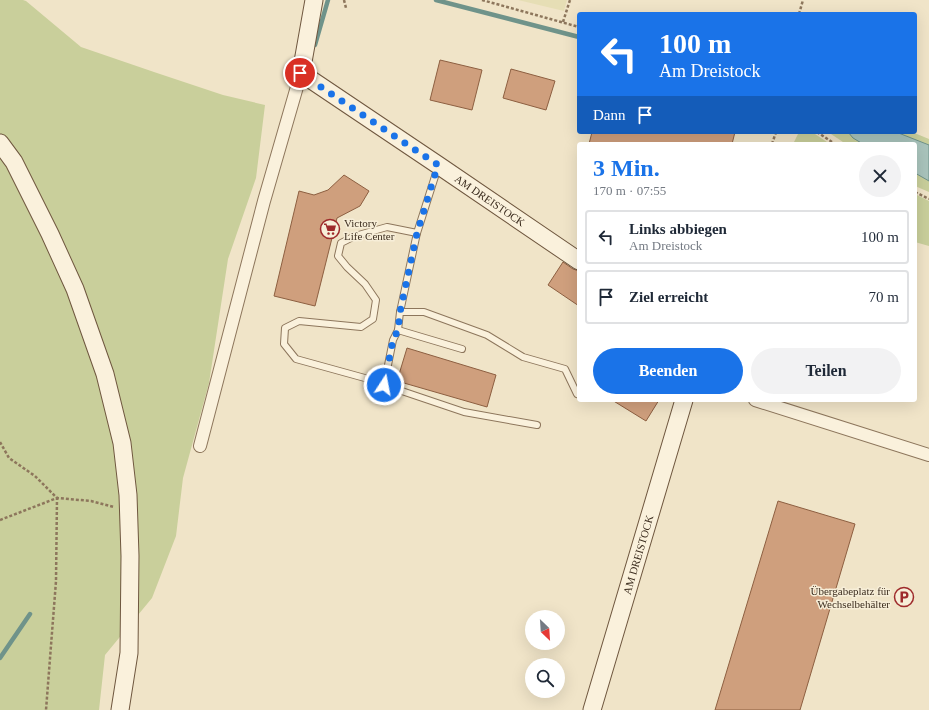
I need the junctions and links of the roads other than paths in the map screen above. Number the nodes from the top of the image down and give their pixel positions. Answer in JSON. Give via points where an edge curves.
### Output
{"nodes":[{"id":1,"x":314,"y":0,"type":"edge"},
{"id":2,"x":300,"y":73,"type":"junction"},
{"id":3,"x":0,"y":143,"type":"edge"},
{"id":4,"x":438,"y":165,"type":"junction"},
{"id":5,"x":417,"y":233,"type":"junction"},
{"id":6,"x":577,"y":260,"type":"edge"},
{"id":7,"x":400,"y":312,"type":"junction"},
{"id":8,"x":398,"y":330,"type":"junction"},
{"id":9,"x":462,"y":349,"type":"dead end"},
{"id":10,"x":384,"y":385,"type":"junction"},
{"id":11,"x":577,"y":394,"type":"dead end"},
{"id":12,"x":683,"y":402,"type":"edge"},
{"id":13,"x":761,"y":402,"type":"edge"},
{"id":14,"x":537,"y":425,"type":"dead end"},
{"id":15,"x":200,"y":446,"type":"dead end"},
{"id":16,"x":929,"y":455,"type":"edge"},
{"id":17,"x":120,"y":710,"type":"edge"},
{"id":18,"x":592,"y":710,"type":"edge"}],
"edges":[{"from":1,"to":2,"type":"street"},
{"from":2,"to":4,"type":"street","name":"AM DREISTOCK"},
{"from":2,"to":15,"type":"street"},
{"from":3,"to":17,"type":"street","via":[[18,169],[78,296],[105,374],[122,443],[128,495],[130,556],[129,653]]},
{"from":4,"to":5,"type":"lane"},
{"from":4,"to":6,"type":"street","name":"AM DREISTOCK"},
{"from":5,"to":7,"type":"lane"},
{"from":5,"to":10,"type":"lane","via":[[387,227],[341,243],[338,256],[365,284],[376,300],[373,319],[361,327],[299,321],[285,328],[284,344],[296,359]]},
{"from":7,"to":8,"type":"lane"},
{"from":7,"to":11,"type":"lane","via":[[424,312],[487,336],[523,357],[565,369]]},
{"from":8,"to":9,"type":"lane"},
{"from":8,"to":10,"type":"lane","via":[[393,340]]},
{"from":10,"to":14,"type":"lane","via":[[464,412]]},
{"from":12,"to":18,"type":"street","name":"AM DREISTOCK"},
{"from":13,"to":16,"type":"street"}]}
